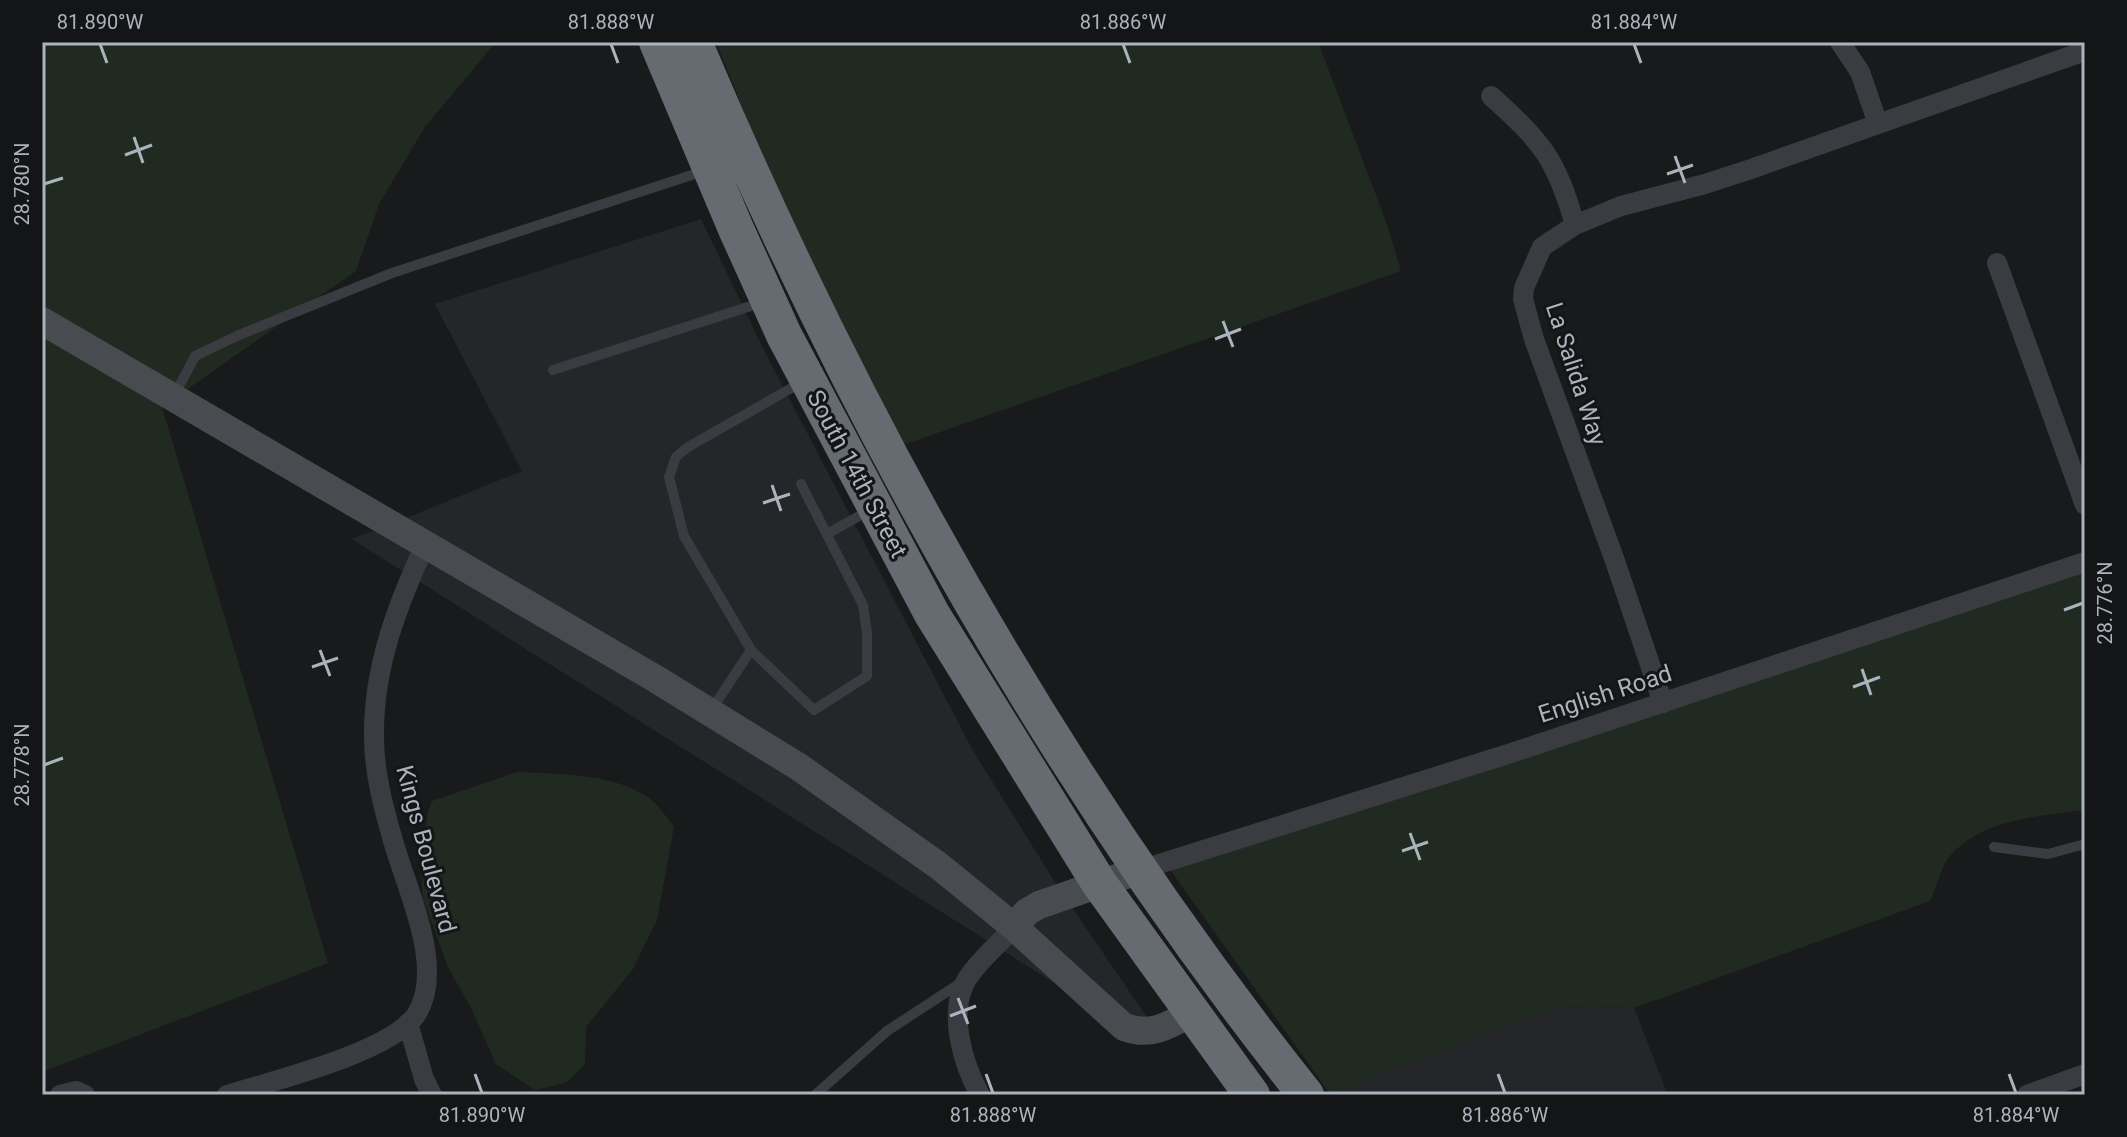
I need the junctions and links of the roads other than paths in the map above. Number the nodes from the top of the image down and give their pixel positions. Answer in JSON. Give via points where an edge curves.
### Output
{"nodes":[{"id":1,"x":657,"y":42,"type":"edge"},
{"id":2,"x":694,"y":42,"type":"edge"},
{"id":3,"x":1840,"y":42,"type":"edge"},
{"id":4,"x":2085,"y":51,"type":"edge"},
{"id":5,"x":1491,"y":96,"type":"dead end"},
{"id":6,"x":1878,"y":124,"type":"junction"},
{"id":7,"x":710,"y":169,"type":"junction"},
{"id":8,"x":763,"y":200,"type":"junction"},
{"id":9,"x":1575,"y":225,"type":"junction"},
{"id":10,"x":1997,"y":263,"type":"dead end"},
{"id":11,"x":768,"y":300,"type":"junction"},
{"id":12,"x":42,"y":321,"type":"edge"},
{"id":13,"x":553,"y":370,"type":"dead end"},
{"id":14,"x":807,"y":380,"type":"junction"},
{"id":15,"x":173,"y":398,"type":"junction"},
{"id":16,"x":801,"y":484,"type":"dead end"},
{"id":17,"x":2085,"y":505,"type":"edge"},
{"id":18,"x":874,"y":508,"type":"junction"},
{"id":19,"x":827,"y":534,"type":"junction"},
{"id":20,"x":425,"y":545,"type":"junction"},
{"id":21,"x":2085,"y":562,"type":"edge"},
{"id":22,"x":751,"y":650,"type":"junction"},
{"id":23,"x":1663,"y":703,"type":"junction"},
{"id":24,"x":709,"y":712,"type":"junction"},
{"id":25,"x":2085,"y":844,"type":"edge"},
{"id":26,"x":1994,"y":847,"type":"dead end"},
{"id":27,"x":1140,"y":870,"type":"junction"},
{"id":28,"x":1099,"y":883,"type":"junction"},
{"id":29,"x":1014,"y":927,"type":"junction"},
{"id":30,"x":968,"y":978,"type":"junction"},
{"id":31,"x":1191,"y":1013,"type":"junction"},
{"id":32,"x":408,"y":1023,"type":"junction"},
{"id":33,"x":2085,"y":1074,"type":"edge"},
{"id":34,"x":60,"y":1095,"type":"edge"},
{"id":35,"x":85,"y":1095,"type":"edge"},
{"id":36,"x":227,"y":1095,"type":"edge"},
{"id":37,"x":432,"y":1095,"type":"edge"},
{"id":38,"x":815,"y":1095,"type":"edge"},
{"id":39,"x":980,"y":1095,"type":"edge"},
{"id":40,"x":1252,"y":1095,"type":"edge"},
{"id":41,"x":1306,"y":1095,"type":"edge"},
{"id":42,"x":2027,"y":1095,"type":"edge"}],
"edges":[{"from":1,"to":7,"type":"highway","name":"South 14th Street"},
{"from":2,"to":8,"type":"highway","name":"South 14th Street"},
{"from":3,"to":6,"type":"street","via":[[1860,72]]},
{"from":4,"to":6,"type":"street","name":"La Salida Way"},
{"from":5,"to":9,"type":"street","via":[[1546,151]]},
{"from":6,"to":9,"type":"street","name":"La Salida Way"},
{"from":7,"to":8,"type":"highway","via":[[724,168],[738,176]]},
{"from":7,"to":11,"type":"highway","name":"South 14th Street"},
{"from":7,"to":15,"type":"lane","via":[[392,273],[239,335],[195,356]]},
{"from":8,"to":27,"type":"highway","name":"South 14th Street","via":[[918,511],[1011,671]]},
{"from":9,"to":23,"type":"street","name":"La Salida Way","via":[[1536,256],[1523,299]]},
{"from":10,"to":17,"type":"street"},
{"from":11,"to":13,"type":"lane"},
{"from":11,"to":14,"type":"highway","name":"South 14th Street"},
{"from":12,"to":15,"type":"street"},
{"from":14,"to":18,"type":"highway","name":"South 14th Street"},
{"from":14,"to":22,"type":"lane","via":[[688,447],[676,457],[669,477],[684,536]]},
{"from":15,"to":20,"type":"street"},
{"from":16,"to":19,"type":"lane"},
{"from":18,"to":19,"type":"lane"},
{"from":18,"to":28,"type":"highway","name":"South 14th Street","via":[[972,682]]},
{"from":19,"to":22,"type":"lane","via":[[863,605],[867,676],[814,710]]},
{"from":20,"to":24,"type":"street"},
{"from":20,"to":32,"type":"street","name":"Kings Boulevard","via":[[389,633],[374,713],[386,819],[426,958],[421,1004]]},
{"from":21,"to":23,"type":"street","name":"English Road"},
{"from":22,"to":24,"type":"lane"},
{"from":23,"to":27,"type":"street","name":"English Road"},
{"from":24,"to":29,"type":"street","via":[[881,823]]},
{"from":25,"to":26,"type":"lane","via":[[2048,854]]},
{"from":27,"to":28,"type":"street"},
{"from":27,"to":41,"type":"highway","name":"South 14th Street"},
{"from":28,"to":29,"type":"street","via":[[1039,905]]},
{"from":28,"to":31,"type":"highway","name":"South 14th Street"},
{"from":29,"to":30,"type":"street"},
{"from":29,"to":31,"type":"street","via":[[1124,1027],[1152,1033]]},
{"from":30,"to":38,"type":"lane","via":[[887,1031]]},
{"from":30,"to":39,"type":"street","via":[[958,1006],[959,1023],[965,1061]]},
{"from":31,"to":40,"type":"highway","name":"South 14th Street"},
{"from":32,"to":36,"type":"street","via":[[373,1046]]},
{"from":32,"to":37,"type":"street"},
{"from":33,"to":42,"type":"street"},
{"from":34,"to":35,"type":"street"}]}
